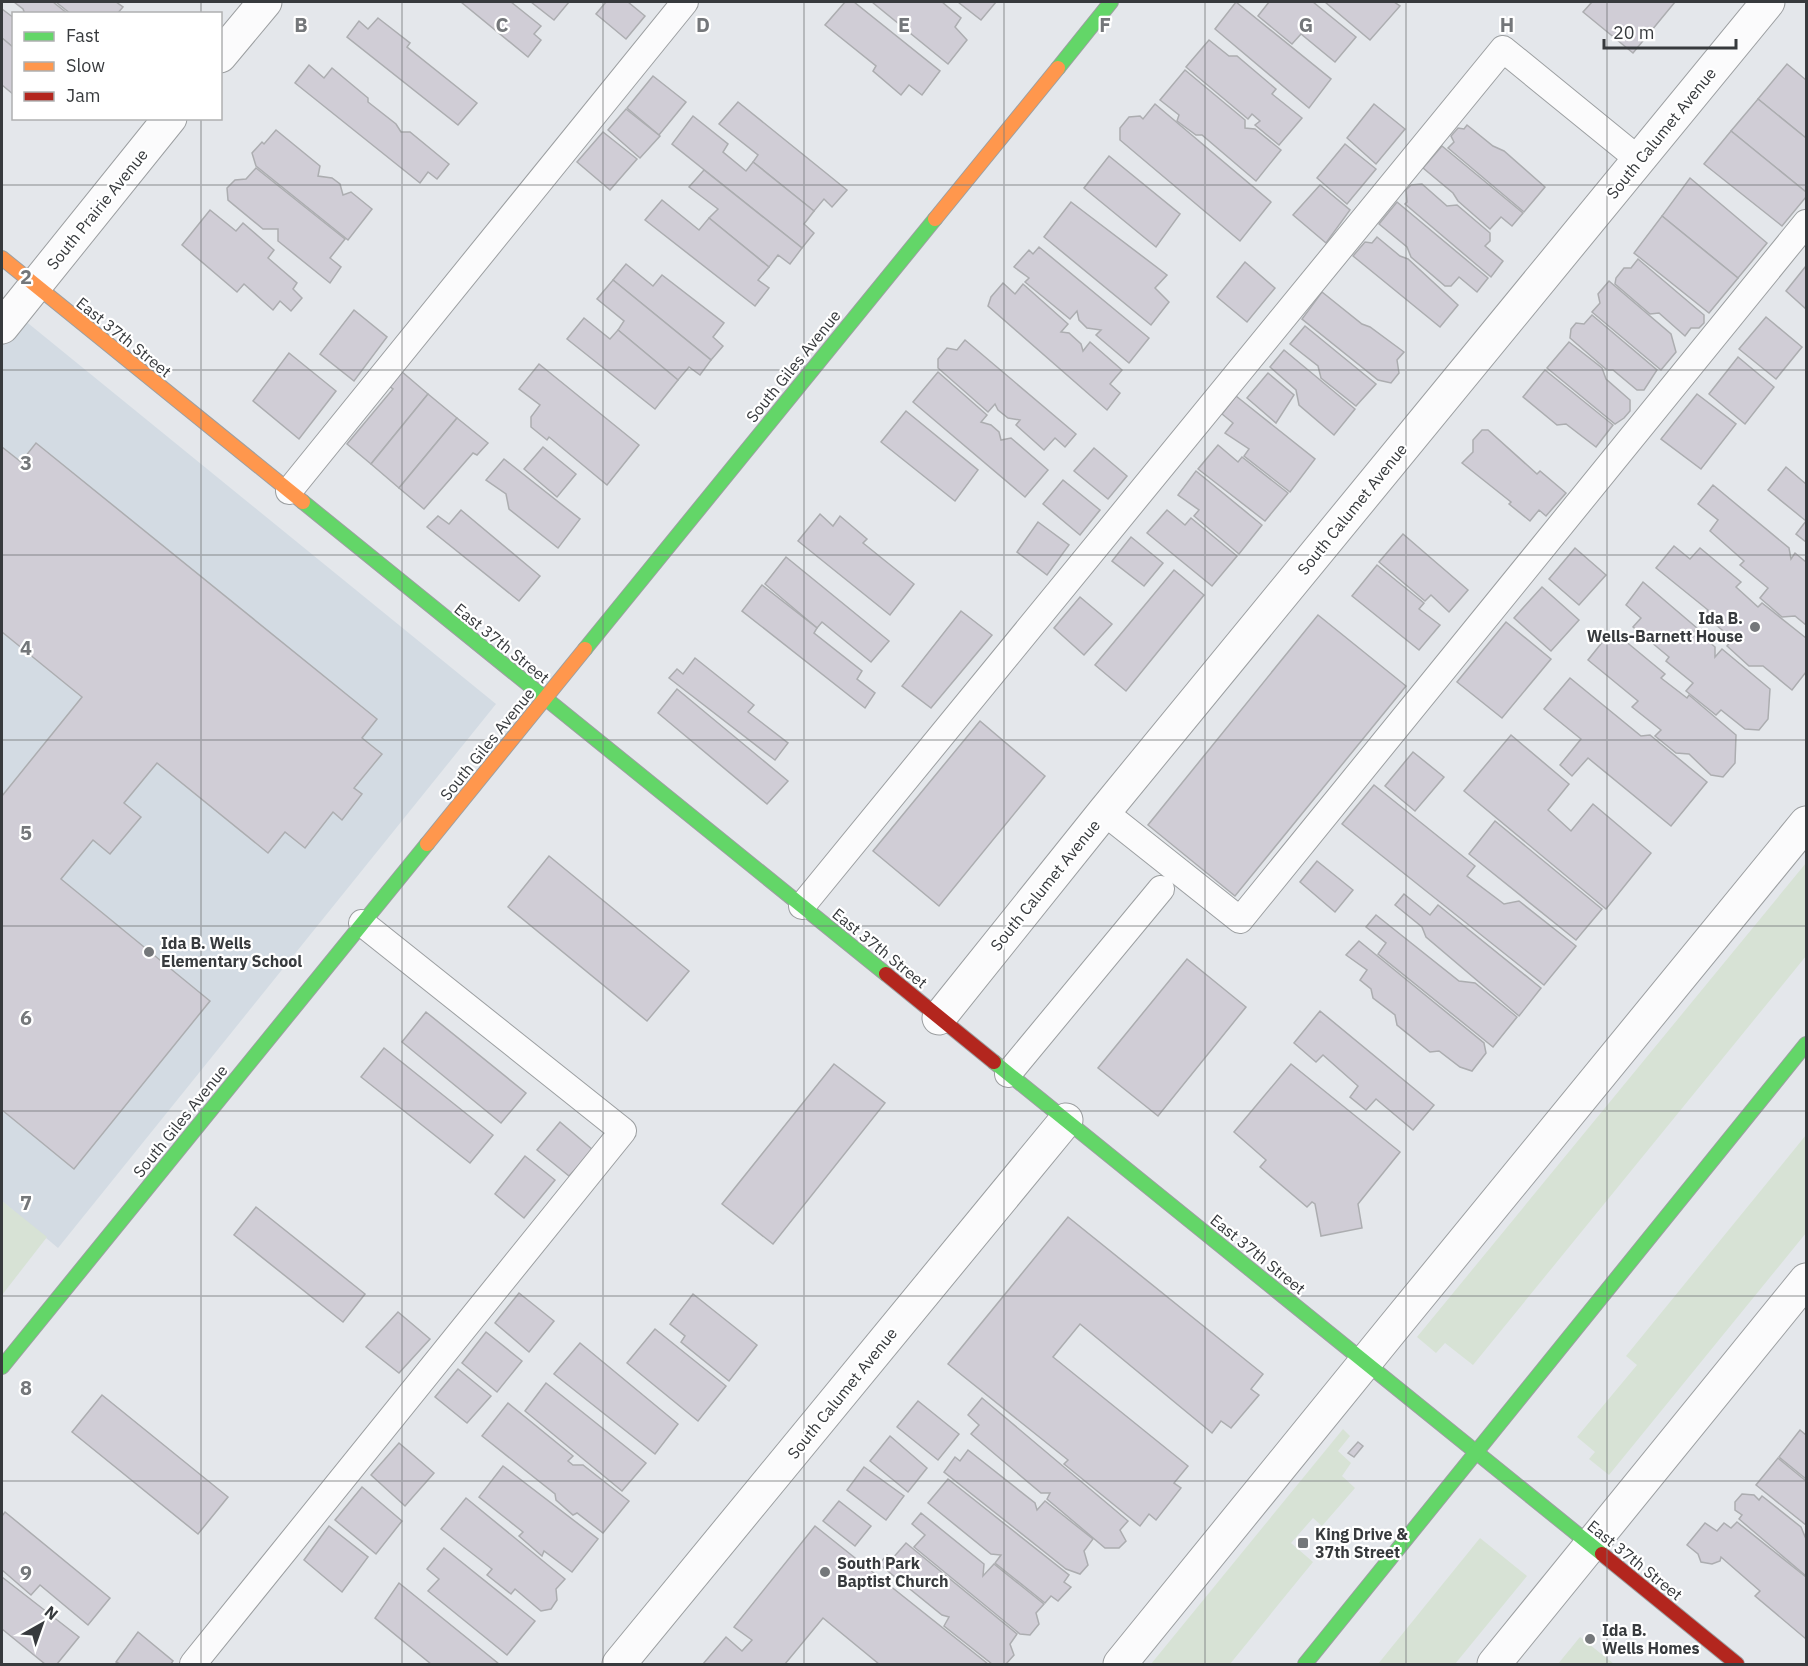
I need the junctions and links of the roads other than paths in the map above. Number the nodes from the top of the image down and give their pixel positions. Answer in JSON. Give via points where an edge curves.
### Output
{"nodes":[{"id":1,"x":265,"y":2,"type":"edge"},
{"id":2,"x":685,"y":2,"type":"edge"},
{"id":3,"x":1111,"y":2,"type":"edge"},
{"id":4,"x":1768,"y":2,"type":"edge"},
{"id":5,"x":222,"y":54,"type":"edge"},
{"id":6,"x":168,"y":120,"type":"edge"},
{"id":7,"x":1638,"y":159,"type":"junction"},
{"id":8,"x":1806,"y":223,"type":"edge"},
{"id":9,"x":2,"y":258,"type":"edge"},
{"id":10,"x":35,"y":286,"type":"junction"},
{"id":11,"x":2,"y":327,"type":"edge"},
{"id":12,"x":289,"y":491,"type":"junction"},
{"id":13,"x":545,"y":698,"type":"junction"},
{"id":14,"x":1104,"y":812,"type":"junction"},
{"id":15,"x":1806,"y":823,"type":"edge"},
{"id":16,"x":1161,"y":889,"type":"dead end"},
{"id":17,"x":802,"y":906,"type":"junction"},
{"id":18,"x":362,"y":923,"type":"junction"},
{"id":19,"x":939,"y":1018,"type":"junction"},
{"id":20,"x":1806,"y":1044,"type":"edge"},
{"id":21,"x":1008,"y":1074,"type":"junction"},
{"id":22,"x":1066,"y":1120,"type":"junction"},
{"id":23,"x":1806,"y":1280,"type":"edge"},
{"id":24,"x":1365,"y":1363,"type":"junction"},
{"id":25,"x":2,"y":1367,"type":"edge"},
{"id":26,"x":1476,"y":1452,"type":"junction"},
{"id":27,"x":1591,"y":1545,"type":"junction"},
{"id":28,"x":193,"y":1665,"type":"edge"},
{"id":29,"x":619,"y":1665,"type":"edge"},
{"id":30,"x":1120,"y":1665,"type":"edge"},
{"id":31,"x":1305,"y":1665,"type":"edge"},
{"id":32,"x":1494,"y":1665,"type":"edge"},
{"id":33,"x":1737,"y":1665,"type":"edge"}],
"edges":[{"from":1,"to":5,"type":"street"},
{"from":2,"to":12,"type":"lane"},
{"from":3,"to":13,"type":"street","name":"South Giles Avenue"},
{"from":4,"to":7,"type":"street","name":"South Calumet Avenue"},
{"from":6,"to":10,"type":"street","name":"South Prairie Avenue"},
{"from":7,"to":14,"type":"street","name":"South Calumet Avenue"},
{"from":7,"to":17,"type":"lane","via":[[1503,49]]},
{"from":8,"to":14,"type":"lane","via":[[1240,920]]},
{"from":9,"to":10,"type":"street","name":"East 37th Street"},
{"from":10,"to":11,"type":"street","name":"South Prairie Avenue"},
{"from":10,"to":12,"type":"street","name":"East 37th Street"},
{"from":12,"to":13,"type":"street","name":"East 37th Street"},
{"from":13,"to":17,"type":"street","name":"East 37th Street"},
{"from":13,"to":18,"type":"street","name":"South Giles Avenue"},
{"from":14,"to":19,"type":"street","name":"South Calumet Avenue"},
{"from":15,"to":24,"type":"street"},
{"from":16,"to":21,"type":"lane"},
{"from":17,"to":19,"type":"street","name":"East 37th Street"},
{"from":18,"to":25,"type":"street","name":"South Giles Avenue"},
{"from":18,"to":28,"type":"lane","via":[[623,1131]]},
{"from":19,"to":21,"type":"street","name":"East 37th Street"},
{"from":20,"to":26,"type":"street"},
{"from":21,"to":22,"type":"street","name":"East 37th Street"},
{"from":22,"to":24,"type":"street","name":"East 37th Street"},
{"from":22,"to":29,"type":"street","name":"South Calumet Avenue"},
{"from":23,"to":27,"type":"street"},
{"from":24,"to":26,"type":"street","name":"East 37th Street"},
{"from":24,"to":30,"type":"street"},
{"from":26,"to":27,"type":"street","name":"East 37th Street"},
{"from":26,"to":31,"type":"street"},
{"from":27,"to":32,"type":"street"},
{"from":27,"to":33,"type":"street","name":"East 37th Street"}]}
